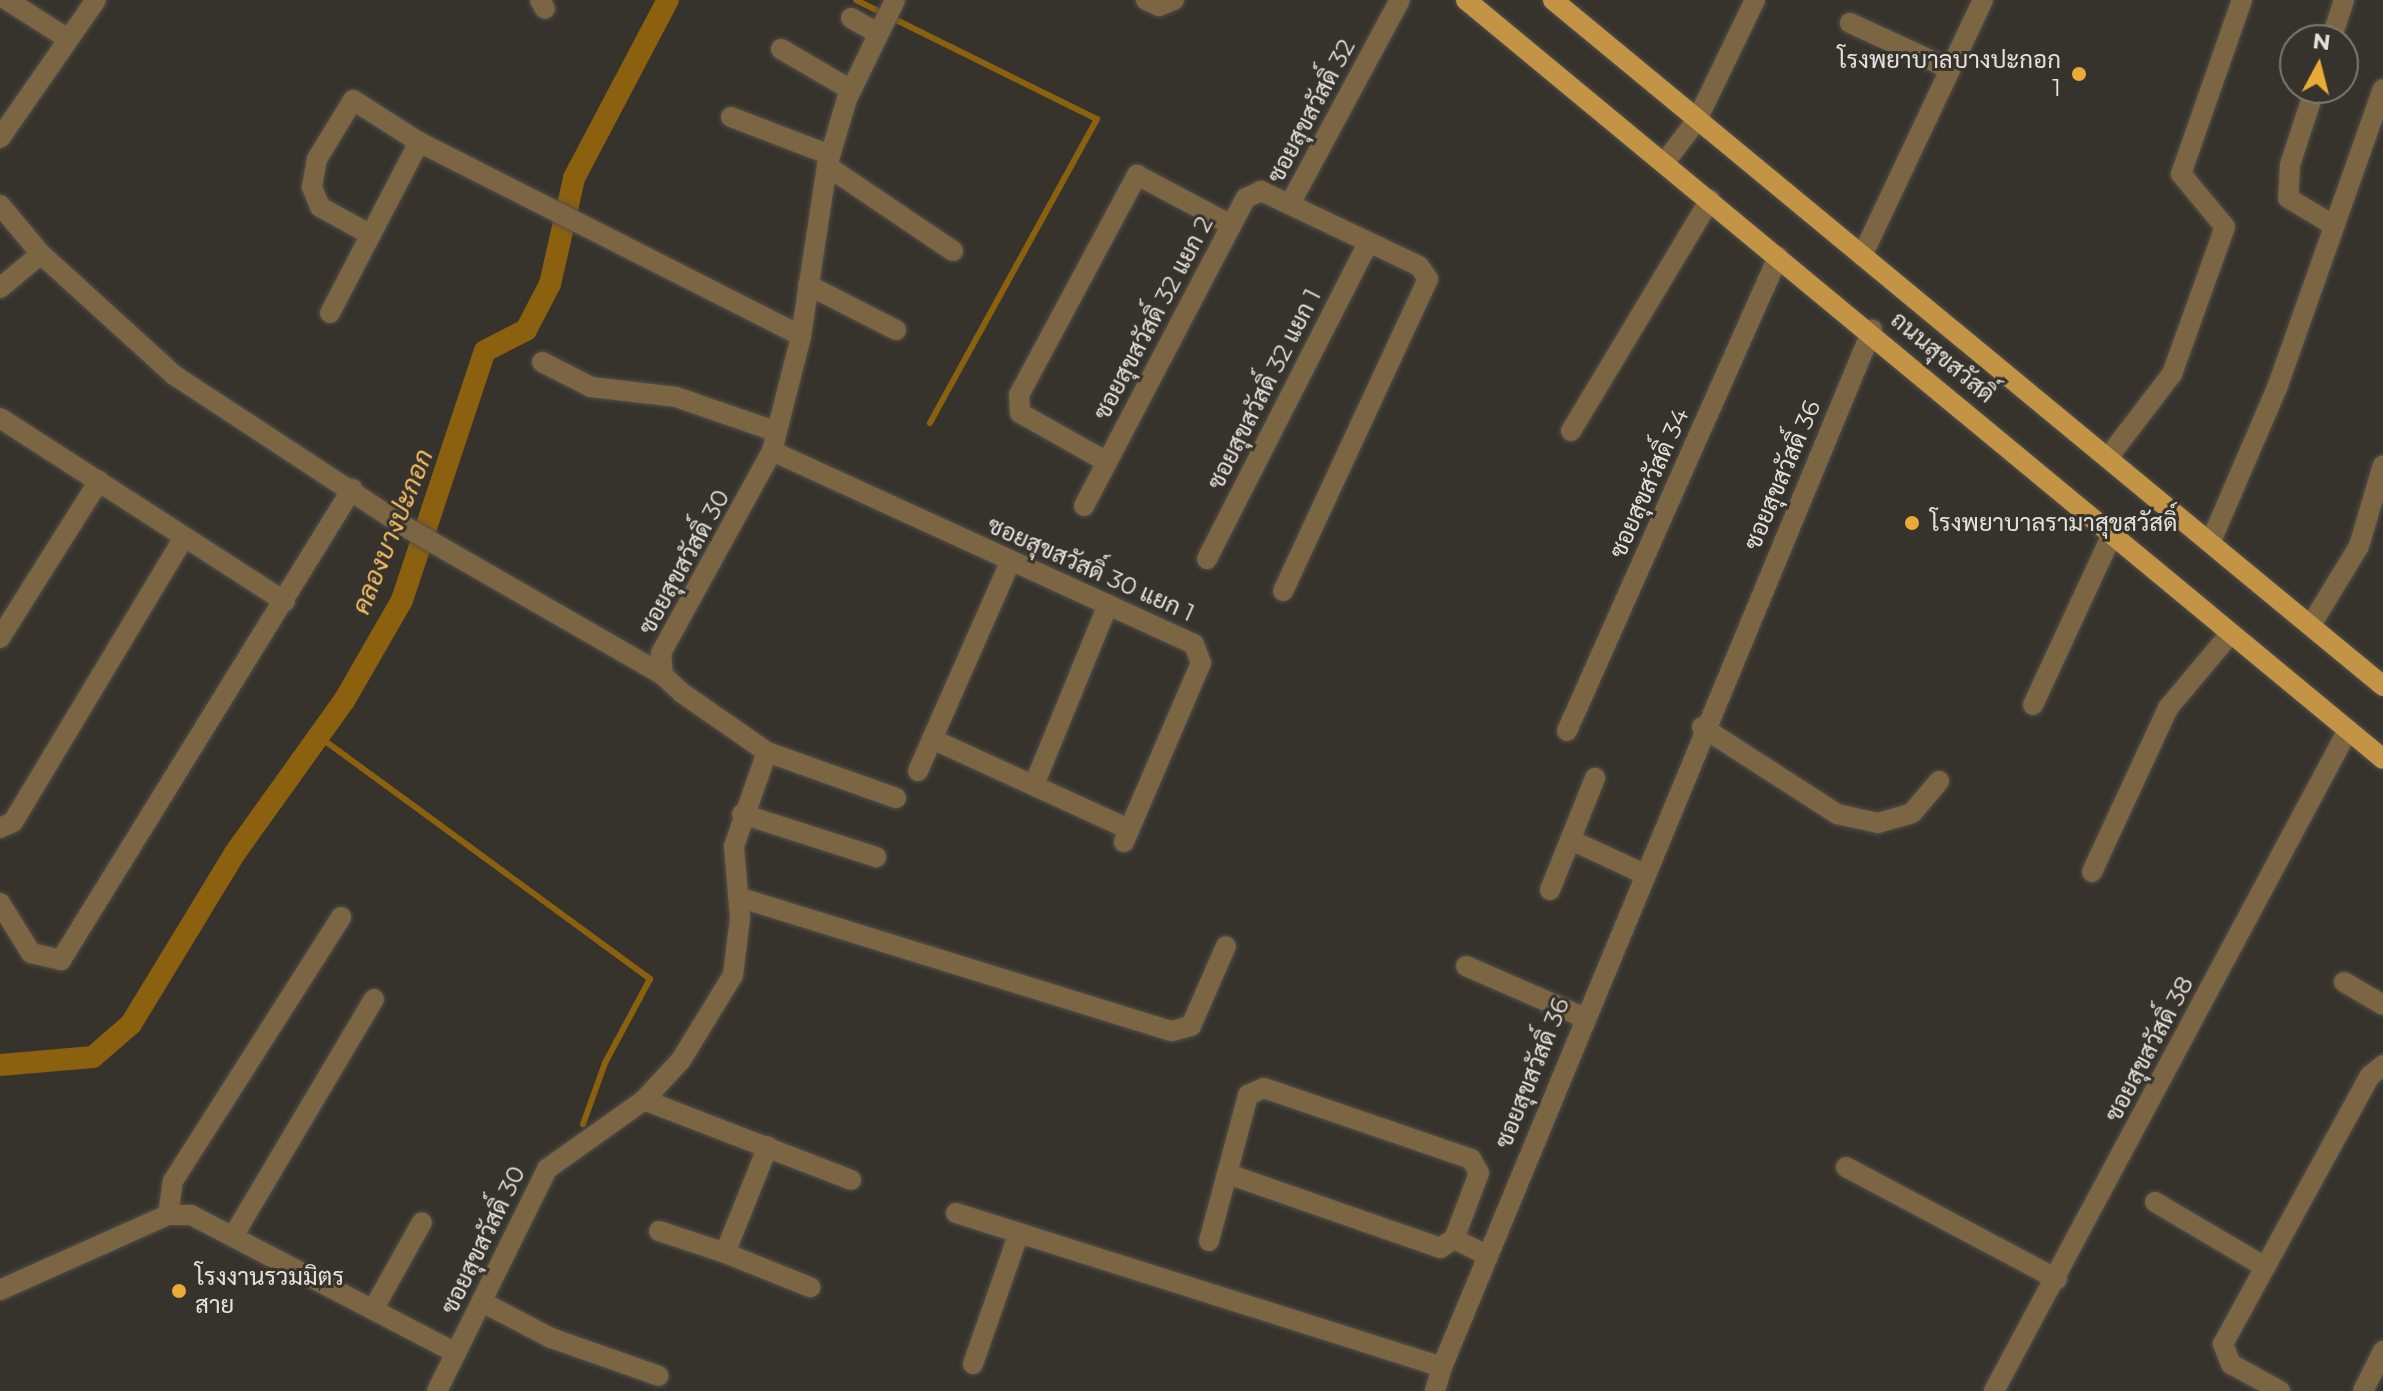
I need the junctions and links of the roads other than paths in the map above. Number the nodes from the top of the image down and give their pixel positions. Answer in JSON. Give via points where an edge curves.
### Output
{"nodes":[{"id":1,"x":7,"y":0,"type":"edge"},
{"id":2,"x":96,"y":0,"type":"edge"},
{"id":3,"x":1146,"y":0,"type":"edge"},
{"id":4,"x":1174,"y":0,"type":"edge"},
{"id":5,"x":1400,"y":0,"type":"edge"},
{"id":6,"x":1466,"y":0,"type":"edge"},
{"id":7,"x":1553,"y":0,"type":"edge"},
{"id":8,"x":1755,"y":0,"type":"edge"},
{"id":9,"x":1983,"y":0,"type":"edge"},
{"id":10,"x":2242,"y":0,"type":"edge"},
{"id":11,"x":2344,"y":0,"type":"edge"},
{"id":12,"x":886,"y":17,"type":"edge"},
{"id":13,"x":851,"y":18,"type":"dead end"},
{"id":14,"x":1850,"y":23,"type":"dead end"},
{"id":15,"x":2336,"y":24,"type":"edge"},
{"id":16,"x":65,"y":37,"type":"junction"},
{"id":17,"x":781,"y":49,"type":"dead end"},
{"id":18,"x":1950,"y":69,"type":"junction"},
{"id":19,"x":2383,"y":89,"type":"edge"},
{"id":20,"x":851,"y":90,"type":"junction"},
{"id":21,"x":2310,"y":104,"type":"edge"},
{"id":22,"x":731,"y":117,"type":"dead end"},
{"id":23,"x":1697,"y":120,"type":"junction"},
{"id":24,"x":0,"y":138,"type":"edge"},
{"id":25,"x":419,"y":142,"type":"junction"},
{"id":26,"x":828,"y":160,"type":"junction"},
{"id":27,"x":1665,"y":162,"type":"junction"},
{"id":28,"x":1710,"y":200,"type":"junction"},
{"id":29,"x":1290,"y":204,"type":"junction"},
{"id":30,"x":0,"y":205,"type":"edge"},
{"id":31,"x":1231,"y":225,"type":"junction"},
{"id":32,"x":2333,"y":225,"type":"junction"},
{"id":33,"x":371,"y":235,"type":"junction"},
{"id":34,"x":1368,"y":243,"type":"junction"},
{"id":35,"x":953,"y":251,"type":"dead end"},
{"id":36,"x":41,"y":254,"type":"junction"},
{"id":37,"x":1862,"y":256,"type":"junction"},
{"id":38,"x":1778,"y":257,"type":"junction"},
{"id":39,"x":808,"y":285,"type":"junction"},
{"id":40,"x":0,"y":288,"type":"edge"},
{"id":41,"x":330,"y":313,"type":"dead end"},
{"id":42,"x":896,"y":330,"type":"dead end"},
{"id":43,"x":1872,"y":330,"type":"junction"},
{"id":44,"x":801,"y":336,"type":"junction"},
{"id":45,"x":542,"y":362,"type":"dead end"},
{"id":46,"x":2,"y":424,"type":"edge"},
{"id":47,"x":1571,"y":431,"type":"dead end"},
{"id":48,"x":774,"y":441,"type":"junction"},
{"id":49,"x":2110,"y":455,"type":"junction"},
{"id":50,"x":1107,"y":462,"type":"junction"},
{"id":51,"x":2383,"y":465,"type":"edge"},
{"id":52,"x":99,"y":481,"type":"junction"},
{"id":53,"x":352,"y":489,"type":"junction"},
{"id":54,"x":1084,"y":506,"type":"dead end"},
{"id":55,"x":2112,"y":535,"type":"junction"},
{"id":56,"x":183,"y":539,"type":"junction"},
{"id":57,"x":2211,"y":541,"type":"junction"},
{"id":58,"x":1207,"y":559,"type":"dead end"},
{"id":59,"x":1010,"y":562,"type":"junction"},
{"id":60,"x":1283,"y":591,"type":"dead end"},
{"id":61,"x":285,"y":602,"type":"junction"},
{"id":62,"x":1108,"y":605,"type":"junction"},
{"id":63,"x":2311,"y":625,"type":"junction"},
{"id":64,"x":2230,"y":634,"type":"junction"},
{"id":65,"x":0,"y":638,"type":"edge"},
{"id":66,"x":663,"y":675,"type":"junction"},
{"id":67,"x":2383,"y":686,"type":"edge"},
{"id":68,"x":2033,"y":705,"type":"dead end"},
{"id":69,"x":1702,"y":727,"type":"junction"},
{"id":70,"x":2348,"y":730,"type":"junction"},
{"id":71,"x":1567,"y":731,"type":"dead end"},
{"id":72,"x":932,"y":739,"type":"junction"},
{"id":73,"x":767,"y":752,"type":"junction"},
{"id":74,"x":2383,"y":759,"type":"edge"},
{"id":75,"x":918,"y":771,"type":"dead end"},
{"id":76,"x":1595,"y":778,"type":"dead end"},
{"id":77,"x":1939,"y":781,"type":"dead end"},
{"id":78,"x":1034,"y":785,"type":"junction"},
{"id":79,"x":896,"y":798,"type":"dead end"},
{"id":80,"x":742,"y":814,"type":"junction"},
{"id":81,"x":0,"y":828,"type":"edge"},
{"id":82,"x":1571,"y":840,"type":"junction"},
{"id":83,"x":876,"y":857,"type":"dead end"},
{"id":84,"x":2092,"y":872,"type":"dead end"},
{"id":85,"x":1642,"y":873,"type":"junction"},
{"id":86,"x":1550,"y":890,"type":"dead end"},
{"id":87,"x":738,"y":897,"type":"junction"},
{"id":88,"x":0,"y":903,"type":"edge"},
{"id":89,"x":341,"y":917,"type":"dead end"},
{"id":90,"x":1226,"y":946,"type":"dead end"},
{"id":91,"x":1466,"y":966,"type":"dead end"},
{"id":92,"x":2344,"y":982,"type":"dead end"},
{"id":93,"x":374,"y":999,"type":"dead end"},
{"id":94,"x":2383,"y":1005,"type":"edge"},
{"id":95,"x":1583,"y":1017,"type":"junction"},
{"id":96,"x":2383,"y":1065,"type":"edge"},
{"id":97,"x":644,"y":1100,"type":"junction"},
{"id":98,"x":768,"y":1146,"type":"junction"},
{"id":99,"x":1846,"y":1167,"type":"dead end"},
{"id":100,"x":1228,"y":1174,"type":"junction"},
{"id":101,"x":851,"y":1180,"type":"dead end"},
{"id":102,"x":2155,"y":1202,"type":"dead end"},
{"id":103,"x":956,"y":1213,"type":"dead end"},
{"id":104,"x":168,"y":1215,"type":"junction"},
{"id":105,"x":422,"y":1222,"type":"dead end"},
{"id":106,"x":659,"y":1231,"type":"dead end"},
{"id":107,"x":235,"y":1233,"type":"junction"},
{"id":108,"x":1019,"y":1233,"type":"junction"},
{"id":109,"x":1454,"y":1239,"type":"junction"},
{"id":110,"x":1209,"y":1241,"type":"dead end"},
{"id":111,"x":725,"y":1253,"type":"junction"},
{"id":112,"x":1487,"y":1255,"type":"junction"},
{"id":113,"x":2265,"y":1267,"type":"junction"},
{"id":114,"x":2057,"y":1279,"type":"junction"},
{"id":115,"x":810,"y":1287,"type":"dead end"},
{"id":116,"x":0,"y":1290,"type":"edge"},
{"id":117,"x":482,"y":1302,"type":"junction"},
{"id":118,"x":374,"y":1308,"type":"junction"},
{"id":119,"x":2383,"y":1351,"type":"edge"},
{"id":120,"x":456,"y":1353,"type":"junction"},
{"id":121,"x":973,"y":1364,"type":"dead end"},
{"id":122,"x":1442,"y":1367,"type":"junction"},
{"id":123,"x":659,"y":1376,"type":"dead end"},
{"id":124,"x":437,"y":1391,"type":"edge"},
{"id":125,"x":1435,"y":1391,"type":"edge"},
{"id":126,"x":1994,"y":1391,"type":"edge"},
{"id":127,"x":2280,"y":1391,"type":"edge"},
{"id":128,"x":2363,"y":1391,"type":"edge"}],
"edges":[{"from":1,"to":16,"type":"street"},
{"from":2,"to":16,"type":"street"},
{"from":3,"to":4,"type":"street","via":[[1159,6]]},
{"from":5,"to":29,"type":"street","name":"ซอยสุขสวัสดิ์ 32"},
{"from":6,"to":27,"type":"main road","name":"ถนนสุขสวัสดิ์"},
{"from":7,"to":23,"type":"main road","name":"ถนนสุขสวัสดิ์"},
{"from":8,"to":23,"type":"street"},
{"from":9,"to":18,"type":"street"},
{"from":10,"to":49,"type":"street","via":[[2181,174],[2225,227],[2172,374]]},
{"from":11,"to":15,"type":"street"},
{"from":12,"to":13,"type":"street"},
{"from":12,"to":20,"type":"street","name":"ซอยสุขสวัสดิ์ 30"},
{"from":14,"to":18,"type":"street"},
{"from":16,"to":24,"type":"street"},
{"from":17,"to":20,"type":"street"},
{"from":18,"to":37,"type":"street"},
{"from":19,"to":32,"type":"street"},
{"from":20,"to":26,"type":"street","name":"ซอยสุขสวัสดิ์ 30"},
{"from":21,"to":32,"type":"street","via":[[2290,165],[2288,198]]},
{"from":22,"to":26,"type":"street"},
{"from":23,"to":27,"type":"street"},
{"from":23,"to":37,"type":"main road","name":"ถนนสุขสวัสดิ์"},
{"from":25,"to":33,"type":"street"},
{"from":25,"to":33,"type":"street","via":[[361,102],[345,104],[317,159],[312,187],[320,207]]},
{"from":25,"to":44,"type":"street"},
{"from":26,"to":35,"type":"street"},
{"from":26,"to":39,"type":"street","name":"ซอยสุขสวัสดิ์ 30"},
{"from":27,"to":28,"type":"main road","name":"ถนนสุขสวัสดิ์"},
{"from":28,"to":38,"type":"main road","name":"ถนนสุขสวัสดิ์"},
{"from":28,"to":47,"type":"street"},
{"from":29,"to":31,"type":"street","name":"ซอยสุขสวัสดิ์ 32 แยก 2","via":[[1261,191],[1246,198]]},
{"from":29,"to":34,"type":"street","name":"ซอยสุขสวัสดิ์ 32 แยก 2"},
{"from":30,"to":36,"type":"street"},
{"from":31,"to":50,"type":"street","name":"ซอยสุขสวัสดิ์ 32 แยก 2"},
{"from":31,"to":50,"type":"street","via":[[1137,175],[1016,404]]},
{"from":32,"to":57,"type":"street","via":[[2277,388]]},
{"from":33,"to":41,"type":"street"},
{"from":34,"to":58,"type":"street","name":"ซอยสุขสวัสดิ์ 32 แยก 1"},
{"from":34,"to":60,"type":"street","name":"ซอยสุขสวัสดิ์ 32 แยก 2","via":[[1419,266],[1428,279],[1425,297]]},
{"from":36,"to":40,"type":"street"},
{"from":36,"to":53,"type":"street","via":[[174,375]]},
{"from":37,"to":49,"type":"main road","name":"ถนนสุขสวัสดิ์"},
{"from":38,"to":43,"type":"main road","name":"ถนนสุขสวัสดิ์"},
{"from":38,"to":71,"type":"street","name":"ซอยสุขสวัสดิ์ 34"},
{"from":39,"to":42,"type":"street"},
{"from":39,"to":44,"type":"street","name":"ซอยสุขสวัสดิ์ 30"},
{"from":43,"to":55,"type":"main road","name":"ถนนสุขสวัสดิ์"},
{"from":43,"to":69,"type":"street","name":"ซอยสุขสวัสดิ์ 36"},
{"from":44,"to":48,"type":"street","name":"ซอยสุขสวัสดิ์ 30"},
{"from":45,"to":48,"type":"street","name":"ซอยสุขสวัสดิ์ 30 แยก 1","via":[[591,387],[676,397]]},
{"from":46,"to":52,"type":"street"},
{"from":48,"to":59,"type":"street","name":"ซอยสุขสวัสดิ์ 30 แยก 1"},
{"from":48,"to":66,"type":"street","name":"ซอยสุขสวัสดิ์ 30","via":[[668,632]]},
{"from":49,"to":57,"type":"main road","name":"ถนนสุขสวัสดิ์"},
{"from":50,"to":54,"type":"street","name":"ซอยสุขสวัสดิ์ 32 แยก 2"},
{"from":51,"to":63,"type":"street","via":[[2359,546]]},
{"from":52,"to":56,"type":"street"},
{"from":52,"to":65,"type":"street"},
{"from":53,"to":61,"type":"street"},
{"from":53,"to":66,"type":"street","via":[[404,526]]},
{"from":55,"to":64,"type":"main road","name":"ถนนสุขสวัสดิ์"},
{"from":55,"to":68,"type":"street"},
{"from":56,"to":61,"type":"street"},
{"from":56,"to":81,"type":"street","via":[[13,822]]},
{"from":57,"to":63,"type":"main road","name":"ถนนสุขสวัสดิ์"},
{"from":59,"to":62,"type":"street","name":"ซอยสุขสวัสดิ์ 30 แยก 1"},
{"from":59,"to":72,"type":"street"},
{"from":61,"to":88,"type":"street","via":[[61,960],[31,953]]},
{"from":62,"to":78,"type":"street"},
{"from":62,"to":78,"type":"street","name":"ซอยสุขสวัสดิ์ 30 แยก 1","via":[[1194,644],[1201,663],[1127,836]]},
{"from":63,"to":67,"type":"main road","name":"ถนนสุขสวัสดิ์"},
{"from":64,"to":70,"type":"main road","name":"ถนนสุขสวัสดิ์"},
{"from":64,"to":84,"type":"street","via":[[2168,708]]},
{"from":66,"to":73,"type":"street"},
{"from":69,"to":77,"type":"street","via":[[1837,814],[1878,823],[1912,813]]},
{"from":69,"to":85,"type":"street","name":"ซอยสุขสวัสดิ์ 36"},
{"from":70,"to":74,"type":"main road","name":"ถนนสุขสวัสดิ์"},
{"from":70,"to":114,"type":"street","name":"ซอยสุขสวัสดิ์ 38"},
{"from":72,"to":75,"type":"street"},
{"from":72,"to":78,"type":"street"},
{"from":73,"to":79,"type":"street"},
{"from":73,"to":80,"type":"street","name":"ซอยสุขสวัสดิ์ 30"},
{"from":76,"to":82,"type":"street"},
{"from":80,"to":83,"type":"street"},
{"from":80,"to":87,"type":"street","name":"ซอยสุขสวัสดิ์ 30","via":[[731,874]]},
{"from":82,"to":85,"type":"street"},
{"from":82,"to":86,"type":"street"},
{"from":85,"to":95,"type":"street","name":"ซอยสุขสวัสดิ์ 36"},
{"from":87,"to":90,"type":"street","via":[[1172,1031],[1191,1026]]},
{"from":87,"to":97,"type":"street","name":"ซอยสุขสวัสดิ์ 30","via":[[733,975],[681,1060]]},
{"from":89,"to":104,"type":"street","via":[[173,1181]]},
{"from":91,"to":95,"type":"street"},
{"from":92,"to":94,"type":"street"},
{"from":93,"to":107,"type":"street"},
{"from":95,"to":112,"type":"street","name":"ซอยสุขสวัสดิ์ 36"},
{"from":96,"to":113,"type":"street"},
{"from":97,"to":98,"type":"street"},
{"from":97,"to":117,"type":"street","name":"ซอยสุขสวัสดิ์ 30","via":[[547,1169]]},
{"from":98,"to":101,"type":"street"},
{"from":98,"to":111,"type":"street"},
{"from":99,"to":114,"type":"street"},
{"from":100,"to":109,"type":"street","via":[[1440,1248]]},
{"from":100,"to":109,"type":"street","via":[[1248,1095],[1264,1088],[1471,1159],[1479,1173]]},
{"from":100,"to":110,"type":"street"},
{"from":102,"to":113,"type":"street"},
{"from":103,"to":108,"type":"street"},
{"from":104,"to":107,"type":"street","via":[[213,1221]]},
{"from":104,"to":116,"type":"street"},
{"from":105,"to":118,"type":"street"},
{"from":106,"to":111,"type":"street"},
{"from":107,"to":118,"type":"street"},
{"from":108,"to":121,"type":"street"},
{"from":108,"to":122,"type":"street"},
{"from":109,"to":112,"type":"street"},
{"from":111,"to":115,"type":"street"},
{"from":112,"to":122,"type":"street","name":"ซอยสุขสวัสดิ์ 36"},
{"from":113,"to":127,"type":"street","via":[[2224,1354]]},
{"from":114,"to":126,"type":"street","name":"ซอยสุขสวัสดิ์ 38"},
{"from":117,"to":120,"type":"street","name":"ซอยสุขสวัสดิ์ 30"},
{"from":117,"to":123,"type":"street","via":[[551,1338]]},
{"from":118,"to":120,"type":"street"},
{"from":119,"to":128,"type":"street"},
{"from":120,"to":124,"type":"street","name":"ซอยสุขสวัสดิ์ 30"},
{"from":122,"to":125,"type":"street","name":"ซอยสุขสวัสดิ์ 36"}]}
